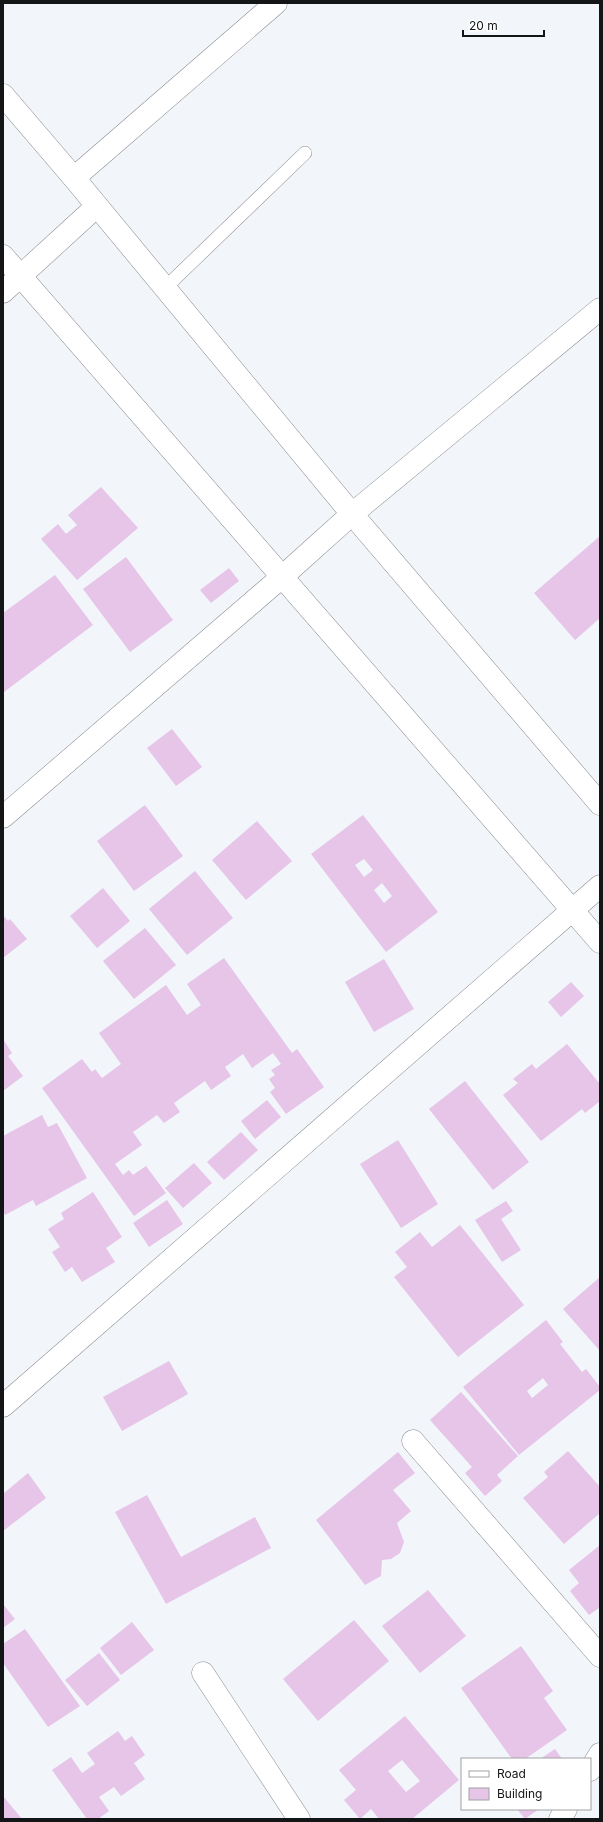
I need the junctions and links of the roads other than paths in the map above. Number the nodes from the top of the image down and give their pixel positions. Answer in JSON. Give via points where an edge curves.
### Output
{"nodes":[{"id":1,"x":276,"y":3,"type":"edge"},
{"id":2,"x":3,"y":95,"type":"edge"},
{"id":3,"x":304,"y":153,"type":"dead end"},
{"id":4,"x":74,"y":178,"type":"junction"},
{"id":5,"x":97,"y":206,"type":"junction"},
{"id":6,"x":3,"y":256,"type":"edge"},
{"id":7,"x":20,"y":278,"type":"junction"},
{"id":8,"x":165,"y":288,"type":"junction"},
{"id":9,"x":3,"y":292,"type":"edge"},
{"id":10,"x":600,"y":309,"type":"edge"},
{"id":11,"x":352,"y":514,"type":"junction"},
{"id":12,"x":283,"y":576,"type":"junction"},
{"id":13,"x":600,"y":804,"type":"edge"},
{"id":14,"x":3,"y":817,"type":"edge"},
{"id":15,"x":600,"y":886,"type":"edge"},
{"id":16,"x":573,"y":910,"type":"junction"},
{"id":17,"x":600,"y":942,"type":"edge"},
{"id":18,"x":3,"y":1406,"type":"edge"},
{"id":19,"x":413,"y":1441,"type":"dead end"},
{"id":20,"x":600,"y":1656,"type":"edge"},
{"id":21,"x":203,"y":1673,"type":"dead end"},
{"id":22,"x":600,"y":1754,"type":"edge"},
{"id":23,"x":591,"y":1768,"type":"edge"},
{"id":24,"x":565,"y":1810,"type":"edge"},
{"id":25,"x":299,"y":1819,"type":"edge"},
{"id":26,"x":560,"y":1819,"type":"edge"}],
"edges":[{"from":1,"to":4,"type":"street"},
{"from":2,"to":4,"type":"street"},
{"from":3,"to":8,"type":"lane"},
{"from":4,"to":5,"type":"street"},
{"from":5,"to":7,"type":"street"},
{"from":5,"to":8,"type":"street"},
{"from":6,"to":7,"type":"street"},
{"from":7,"to":9,"type":"street"},
{"from":7,"to":12,"type":"street"},
{"from":8,"to":11,"type":"street"},
{"from":10,"to":11,"type":"street"},
{"from":11,"to":12,"type":"street"},
{"from":11,"to":13,"type":"street"},
{"from":12,"to":14,"type":"street"},
{"from":12,"to":16,"type":"street"},
{"from":15,"to":16,"type":"street"},
{"from":16,"to":17,"type":"street"},
{"from":16,"to":18,"type":"street"},
{"from":19,"to":20,"type":"street"},
{"from":21,"to":25,"type":"street"},
{"from":22,"to":23,"type":"street"},
{"from":24,"to":26,"type":"street"}]}
